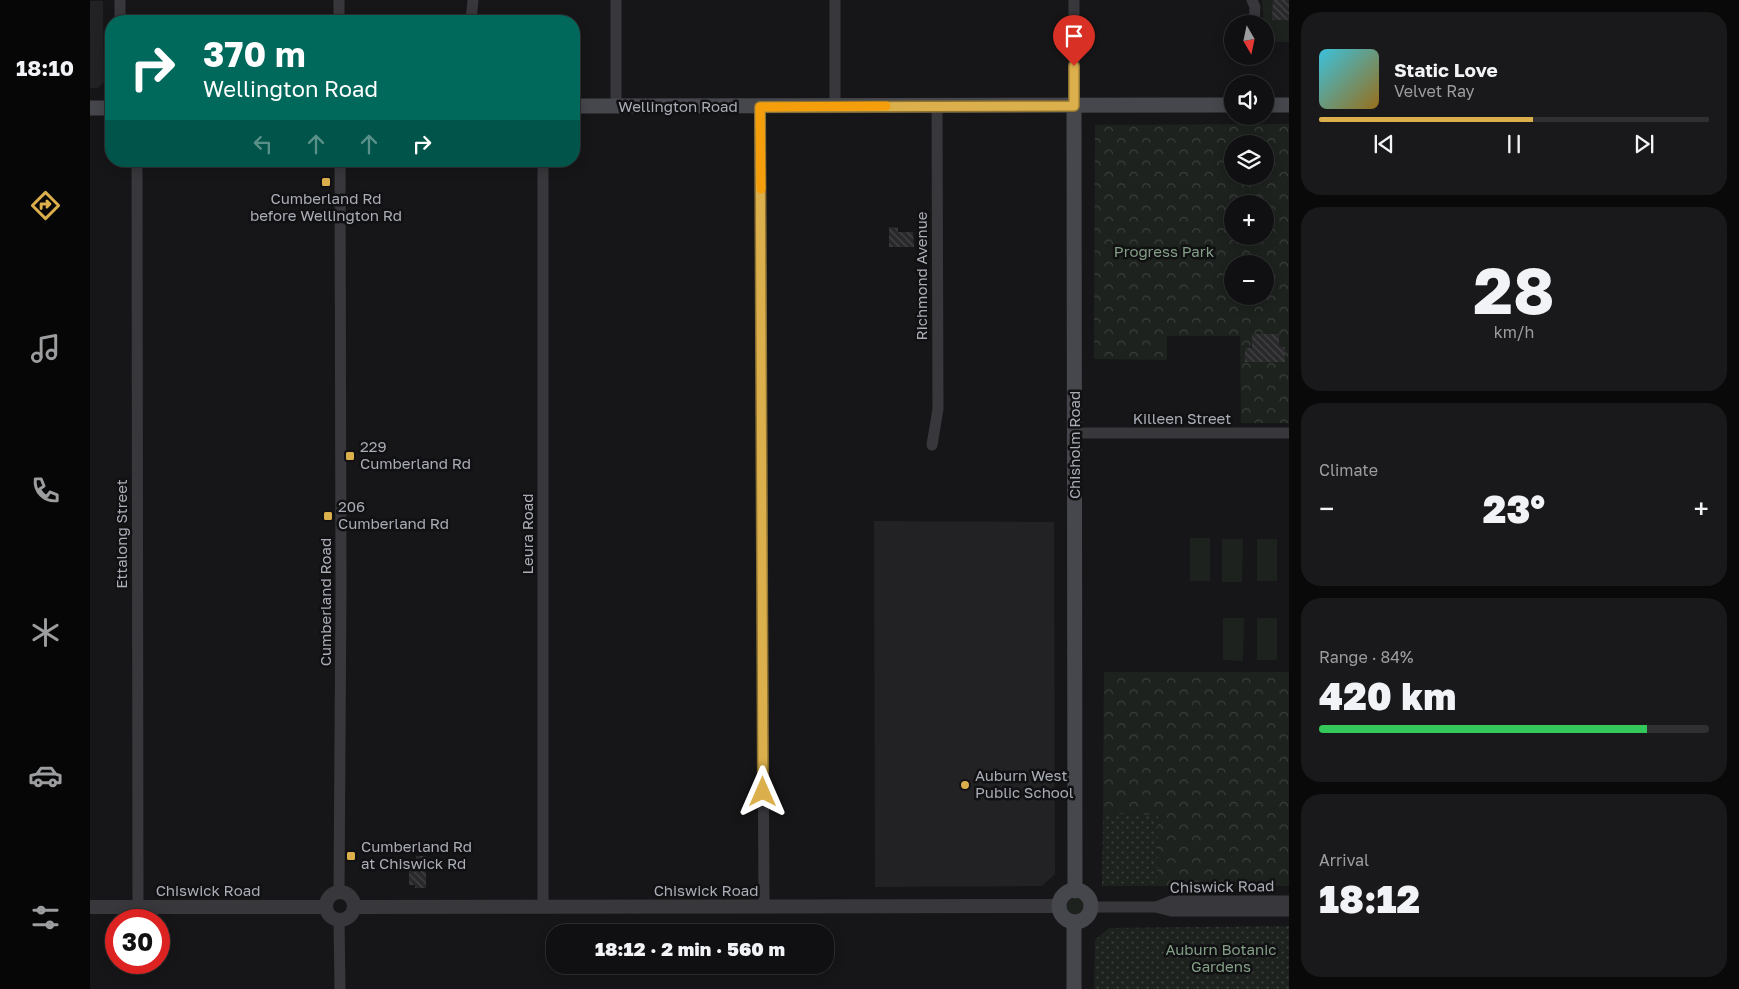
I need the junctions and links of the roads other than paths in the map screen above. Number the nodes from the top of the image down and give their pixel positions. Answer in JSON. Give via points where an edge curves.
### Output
{"nodes":[{"id":1,"x":120,"y":0,"type":"edge"},
{"id":2,"x":339,"y":0,"type":"edge"},
{"id":3,"x":473,"y":0,"type":"edge"},
{"id":4,"x":616,"y":0,"type":"edge"},
{"id":5,"x":835,"y":0,"type":"edge"},
{"id":6,"x":1074,"y":0,"type":"edge"},
{"id":7,"x":1252,"y":0,"type":"edge"},
{"id":8,"x":120,"y":15,"type":"edge"},
{"id":9,"x":339,"y":15,"type":"edge"},
{"id":10,"x":472,"y":15,"type":"edge"},
{"id":11,"x":1255,"y":15,"type":"edge"},
{"id":12,"x":1224,"y":105,"type":"edge"},
{"id":13,"x":1274,"y":105,"type":"edge"},
{"id":14,"x":1289,"y":105,"type":"edge"},
{"id":15,"x":580,"y":106,"type":"edge"},
{"id":16,"x":616,"y":106,"type":"junction"},
{"id":17,"x":835,"y":106,"type":"junction"},
{"id":18,"x":936,"y":106,"type":"junction"},
{"id":19,"x":1074,"y":106,"type":"junction"},
{"id":20,"x":760,"y":107,"type":"junction"},
{"id":21,"x":90,"y":108,"type":"edge"},
{"id":22,"x":105,"y":108,"type":"edge"},
{"id":23,"x":138,"y":167,"type":"edge"},
{"id":24,"x":340,"y":167,"type":"edge"},
{"id":25,"x":543,"y":167,"type":"edge"},
{"id":26,"x":1075,"y":434,"type":"junction"},
{"id":27,"x":1289,"y":434,"type":"edge"},
{"id":28,"x":932,"y":445,"type":"dead end"},
{"id":29,"x":1075,"y":891,"type":"junction"},
{"id":30,"x":339,"y":892,"type":"junction"},
{"id":31,"x":1289,"y":902,"type":"edge"},
{"id":32,"x":1059,"y":906,"type":"junction"},
{"id":33,"x":1091,"y":906,"type":"junction"},
{"id":34,"x":1156,"y":906,"type":"junction"},
{"id":35,"x":90,"y":907,"type":"edge"},
{"id":36,"x":138,"y":907,"type":"junction"},
{"id":37,"x":326,"y":907,"type":"junction"},
{"id":38,"x":354,"y":907,"type":"junction"},
{"id":39,"x":543,"y":907,"type":"junction"},
{"id":40,"x":764,"y":907,"type":"junction"},
{"id":41,"x":1289,"y":911,"type":"edge"},
{"id":42,"x":339,"y":920,"type":"junction"},
{"id":43,"x":1074,"y":922,"type":"junction"},
{"id":44,"x":340,"y":989,"type":"edge"},
{"id":45,"x":1074,"y":989,"type":"edge"}],
"edges":[{"from":1,"to":8,"type":"street"},
{"from":2,"to":9,"type":"street"},
{"from":3,"to":10,"type":"street"},
{"from":4,"to":16,"type":"street"},
{"from":5,"to":17,"type":"street"},
{"from":6,"to":19,"type":"street","name":"Chisholm Road"},
{"from":7,"to":11,"type":"street"},
{"from":12,"to":19,"type":"main road","name":"Wellington Road"},
{"from":13,"to":14,"type":"main road"},
{"from":15,"to":16,"type":"main road","name":"Wellington Road"},
{"from":16,"to":20,"type":"main road","name":"Wellington Road"},
{"from":17,"to":18,"type":"main road","name":"Wellington Road"},
{"from":17,"to":20,"type":"main road","name":"Wellington Road"},
{"from":18,"to":19,"type":"main road","name":"Wellington Road"},
{"from":18,"to":28,"type":"street","name":"Richmond Avenue","via":[[938,409]]},
{"from":19,"to":26,"type":"main road","name":"Chisholm Road"},
{"from":20,"to":40,"type":"street"},
{"from":21,"to":22,"type":"main road"},
{"from":23,"to":36,"type":"street","name":"Ettalong Street"},
{"from":24,"to":30,"type":"street","name":"Cumberland Road"},
{"from":25,"to":39,"type":"street","name":"Leura Road"},
{"from":26,"to":27,"type":"street","name":"Killeen Street"},
{"from":26,"to":29,"type":"main road","name":"Chisholm Road"},
{"from":29,"to":32,"type":"main road","via":[[1062,897]]},
{"from":29,"to":33,"type":"main road","via":[[1084,894]]},
{"from":30,"to":37,"type":"street","via":[[328,898]]},
{"from":30,"to":38,"type":"street","via":[[348,895]]},
{"from":31,"to":34,"type":"street","name":"Chiswick Road","via":[[1171,901]]},
{"from":32,"to":40,"type":"street","name":"Chiswick Road"},
{"from":32,"to":43,"type":"main road","via":[[1062,915]]},
{"from":33,"to":34,"type":"street","name":"Chiswick Road"},
{"from":33,"to":43,"type":"main road","via":[[1087,917]]},
{"from":34,"to":41,"type":"street","name":"Chiswick Road","via":[[1171,911]]},
{"from":35,"to":36,"type":"street","name":"Chiswick Road"},
{"from":36,"to":37,"type":"street","name":"Chiswick Road"},
{"from":37,"to":42,"type":"street","via":[[328,915]]},
{"from":38,"to":39,"type":"street","name":"Chiswick Road"},
{"from":38,"to":42,"type":"street","via":[[351,915]]},
{"from":39,"to":40,"type":"street","name":"Chiswick Road"},
{"from":42,"to":44,"type":"street"},
{"from":43,"to":45,"type":"main road"}]}
